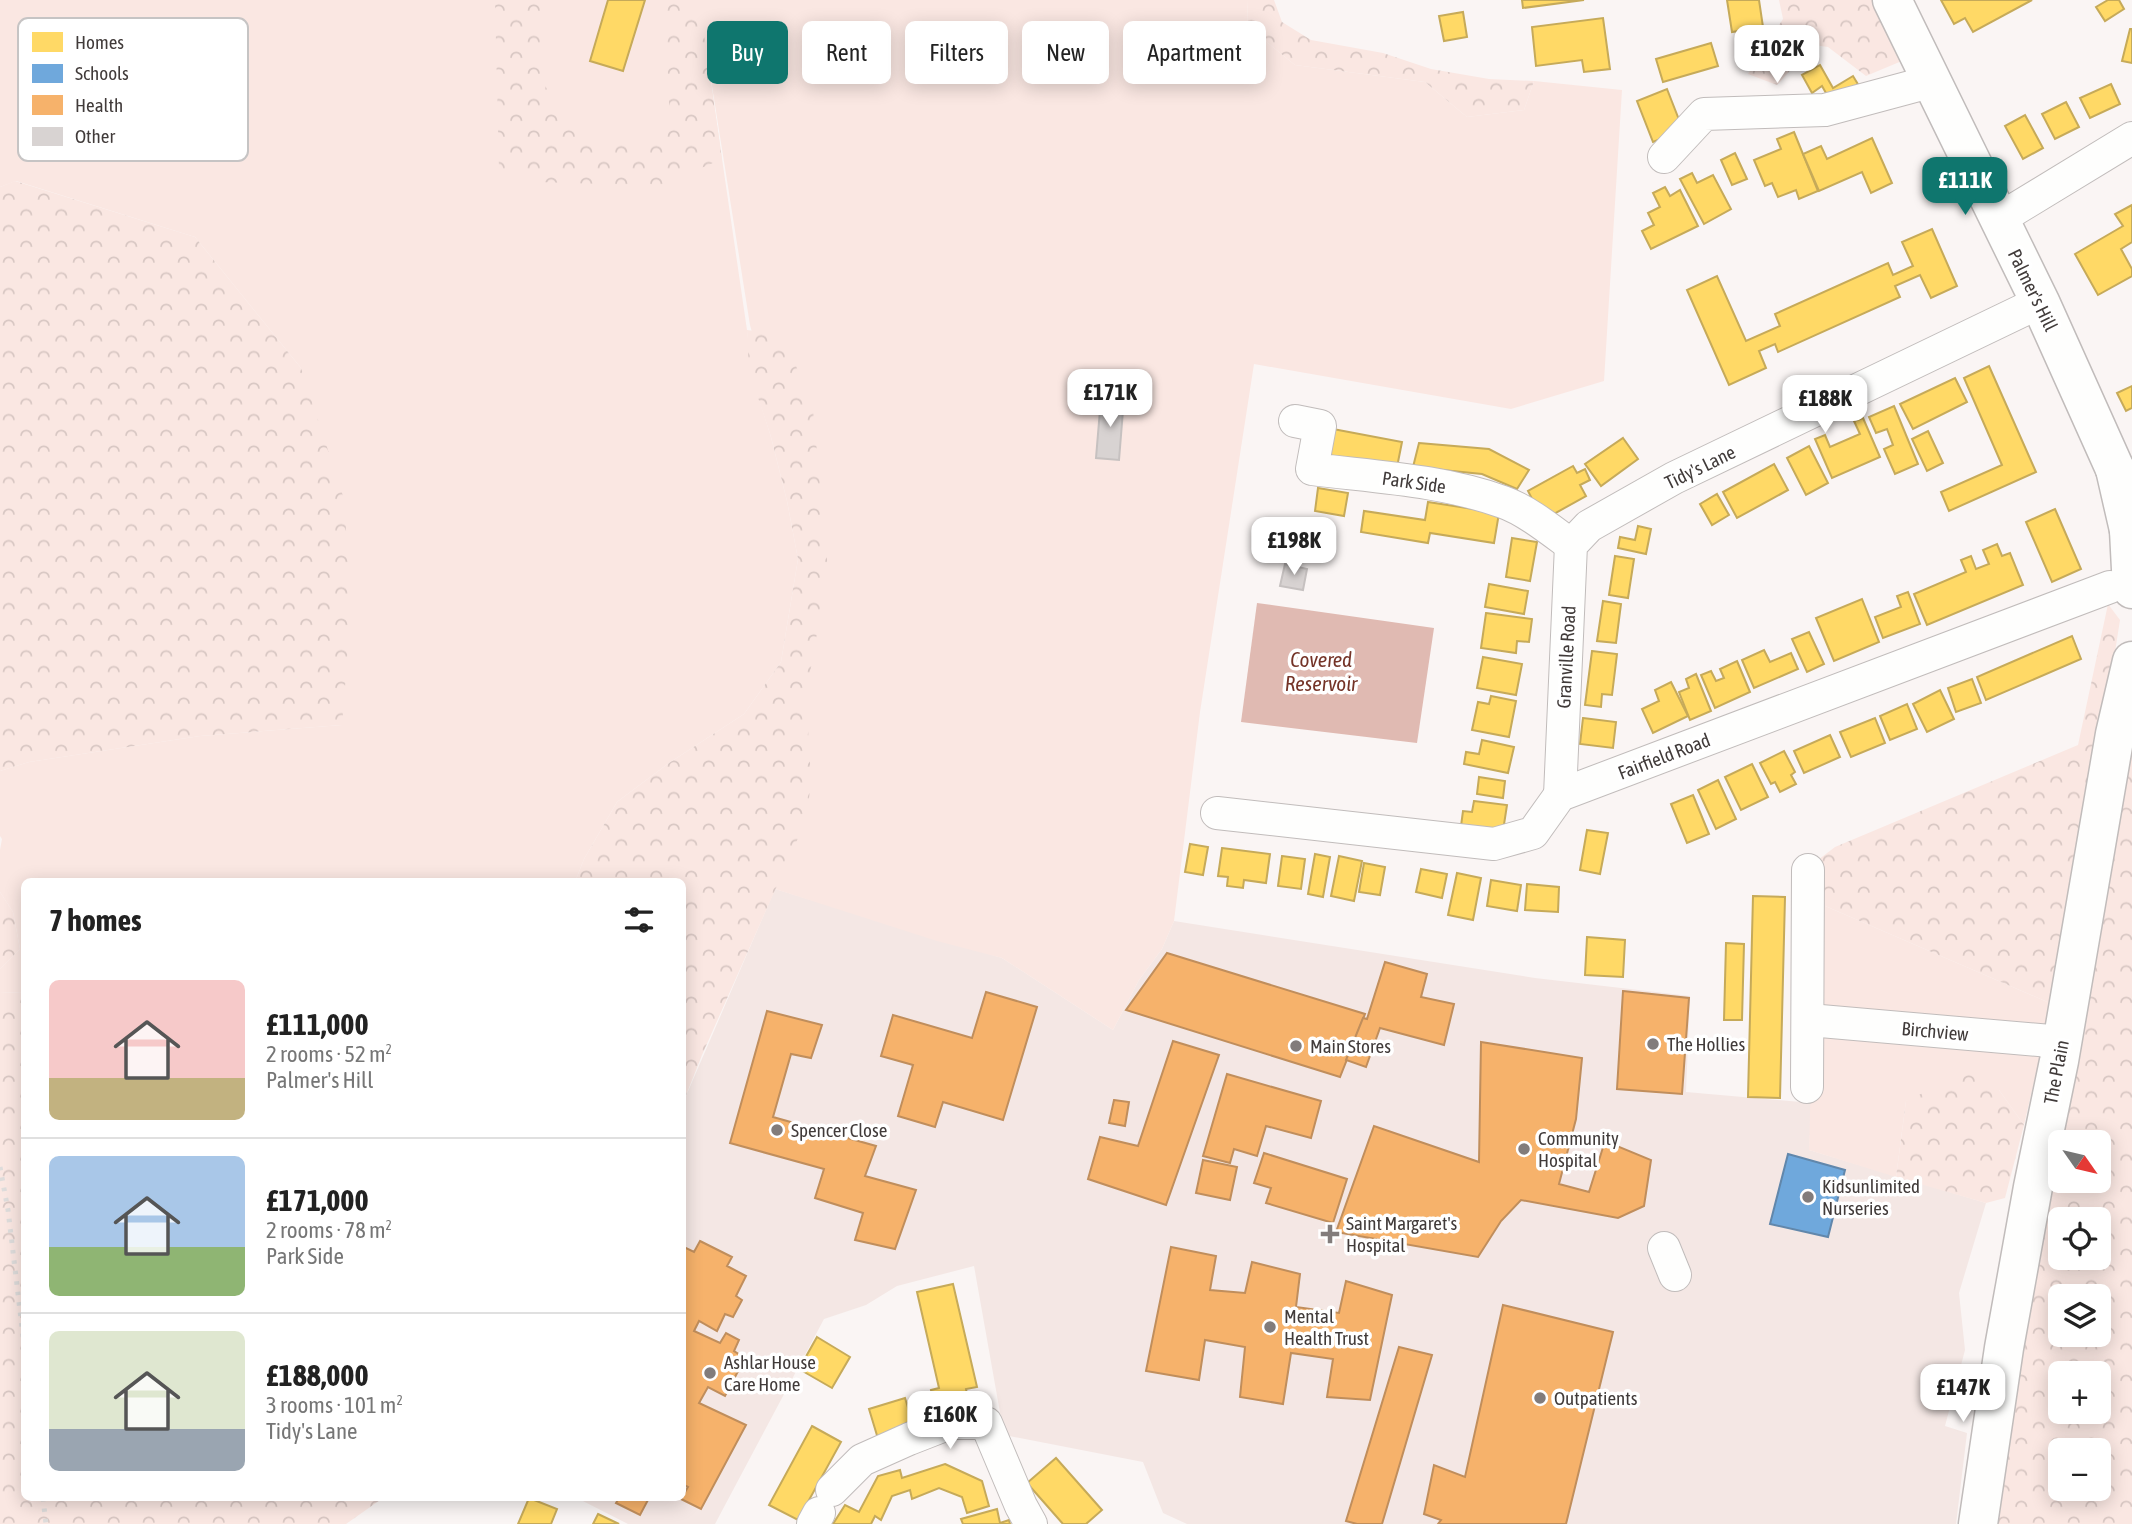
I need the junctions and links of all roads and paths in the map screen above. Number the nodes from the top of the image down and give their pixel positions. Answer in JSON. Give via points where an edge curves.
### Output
{"nodes":[{"id":1,"x":1892,"y":0,"type":"edge"},
{"id":2,"x":1933,"y":81,"type":"junction"},
{"id":3,"x":2132,"y":138,"type":"edge"},
{"id":4,"x":1664,"y":157,"type":"dead end"},
{"id":5,"x":1999,"y":219,"type":"junction"},
{"id":6,"x":2040,"y":302,"type":"junction"},
{"id":7,"x":1295,"y":421,"type":"dead end"},
{"id":8,"x":2127,"y":507,"type":"edge"},
{"id":9,"x":1580,"y":536,"type":"junction"},
{"id":10,"x":2121,"y":588,"type":"edge"},
{"id":11,"x":2132,"y":661,"type":"edge"},
{"id":12,"x":1560,"y":795,"type":"junction"},
{"id":13,"x":1217,"y":813,"type":"dead end"},
{"id":14,"x":1808,"y":870,"type":"dead end"},
{"id":15,"x":1809,"y":1020,"type":"junction"},
{"id":16,"x":2062,"y":1042,"type":"junction"},
{"id":17,"x":1807,"y":1087,"type":"dead end"},
{"id":18,"x":821,"y":1509,"type":"edge"},
{"id":19,"x":1031,"y":1524,"type":"edge"},
{"id":20,"x":1978,"y":1524,"type":"edge"}],
"edges":[{"from":1,"to":2,"type":"main road","name":"Palmer's Hill"},
{"from":2,"to":4,"type":"street","via":[[1825,110],[1704,114]]},
{"from":2,"to":5,"type":"main road","name":"Palmer's Hill"},
{"from":3,"to":5,"type":"street"},
{"from":5,"to":6,"type":"main road","name":"Palmer's Hill"},
{"from":6,"to":8,"type":"main road","name":"Palmer's Hill"},
{"from":6,"to":9,"type":"street","name":"Tidy's Lane","via":[[1674,478]]},
{"from":7,"to":9,"type":"street","name":"Park Side","via":[[1320,426],[1312,469],[1443,485],[1506,503],[1548,528]]},
{"from":8,"to":10,"type":"main road"},
{"from":9,"to":12,"type":"street","name":"Granville Road"},
{"from":10,"to":12,"type":"street","name":"Fairfield Road"},
{"from":11,"to":16,"type":"main road","name":"The Plain","via":[[2115,734]]},
{"from":12,"to":13,"type":"street","via":[[1533,833],[1494,845]]},
{"from":14,"to":15,"type":"street"},
{"from":15,"to":16,"type":"street","name":"Birchview"},
{"from":15,"to":17,"type":"street"},
{"from":16,"to":20,"type":"main road","name":"The Plain","via":[[2004,1348]]},
{"from":18,"to":19,"type":"street","via":[[862,1460],[950,1423],[986,1423]]}]}
